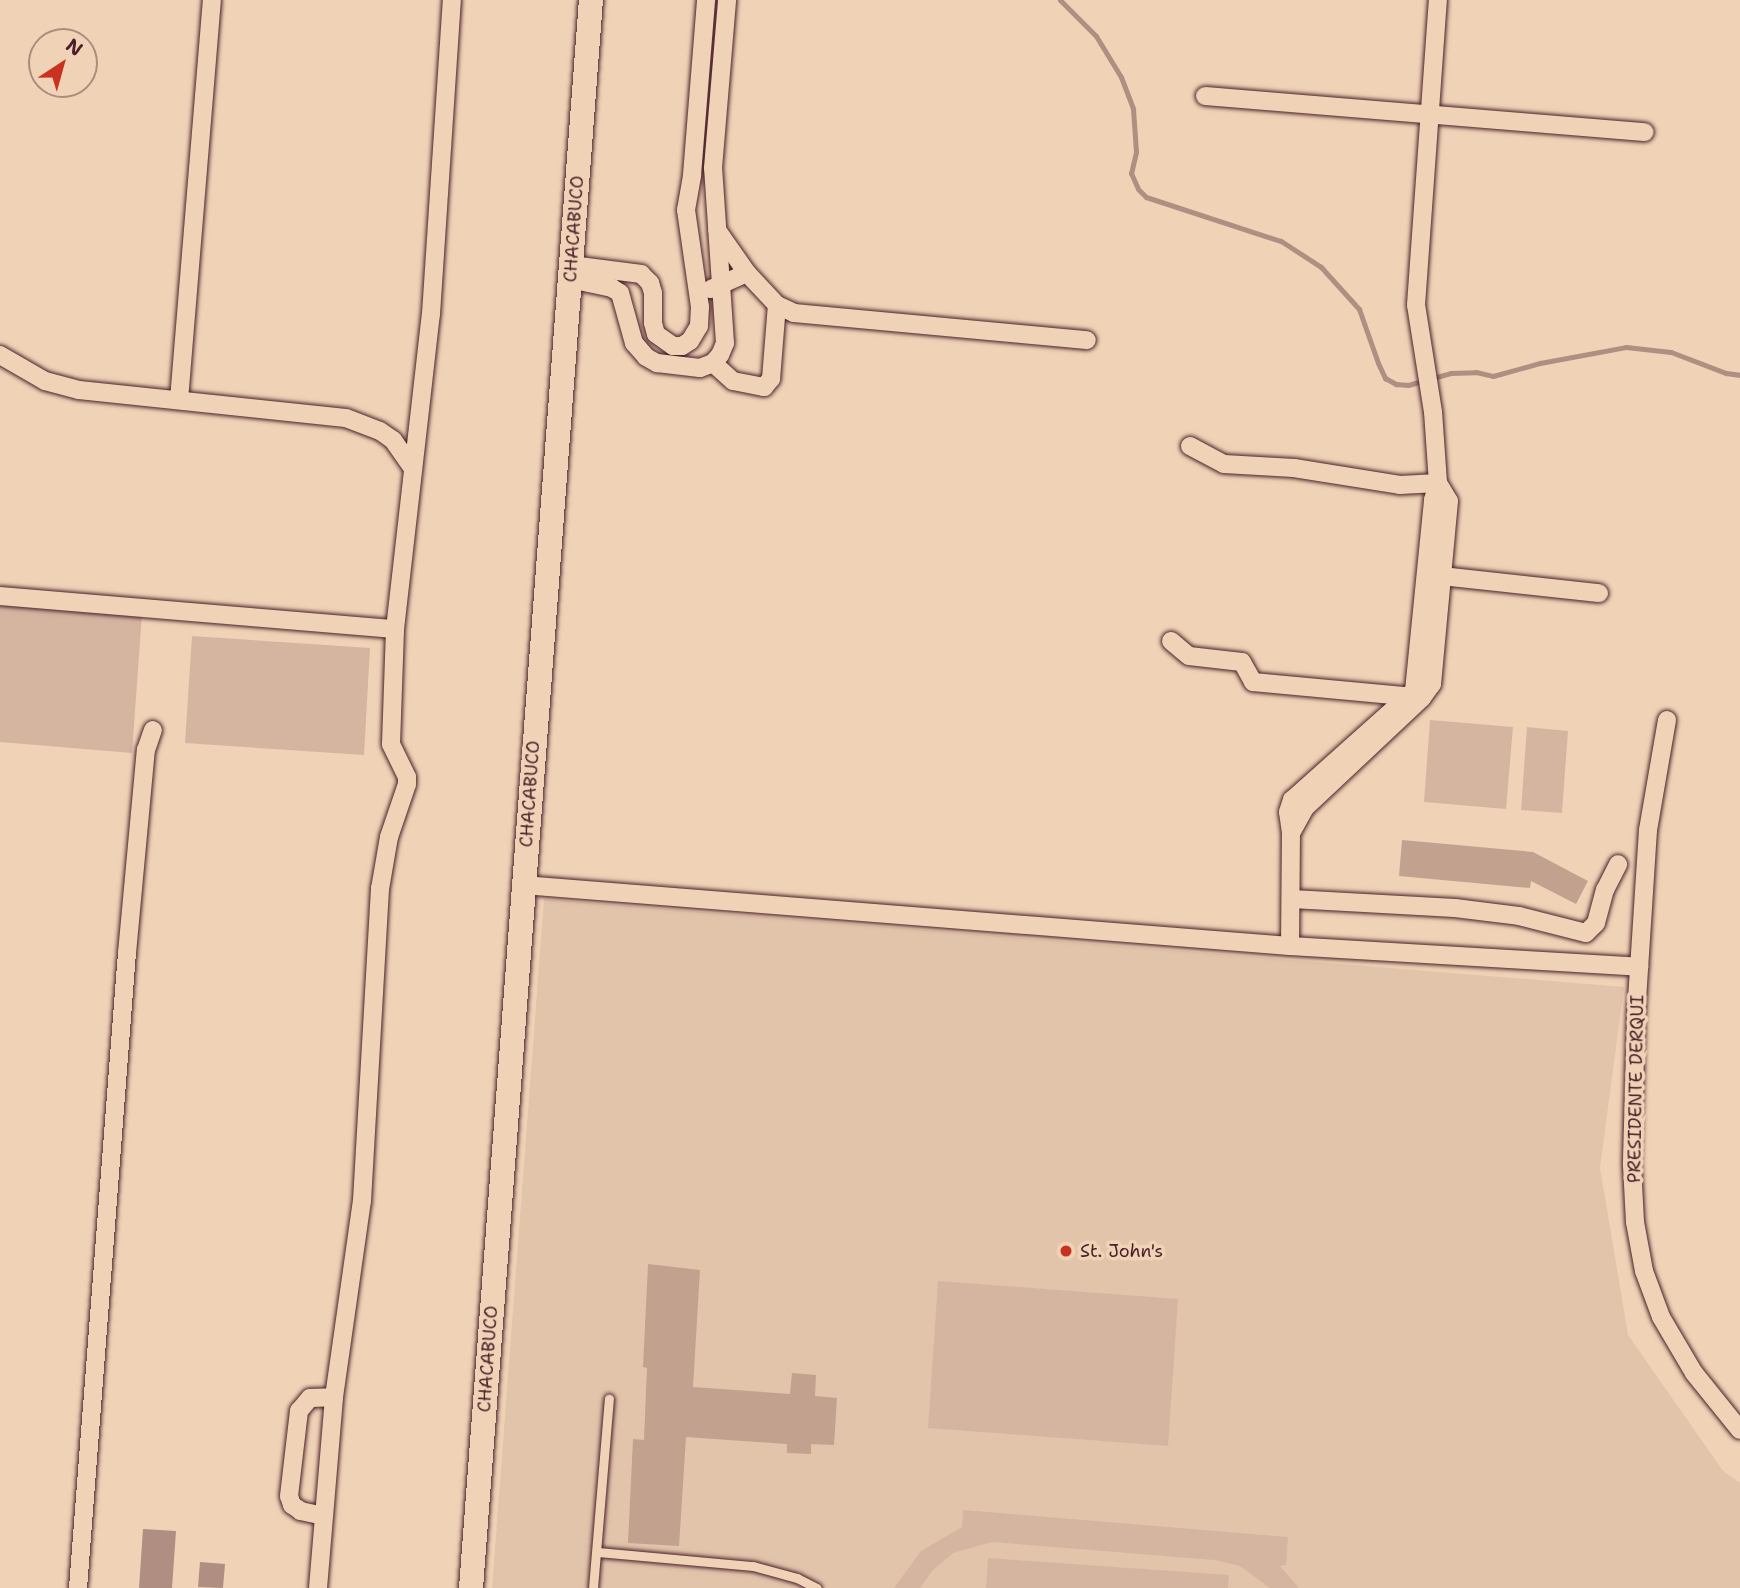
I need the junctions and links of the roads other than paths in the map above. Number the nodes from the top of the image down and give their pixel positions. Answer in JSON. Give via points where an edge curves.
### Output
{"nodes":[{"id":1,"x":212,"y":0,"type":"edge"},
{"id":2,"x":452,"y":0,"type":"edge"},
{"id":3,"x":591,"y":0,"type":"edge"},
{"id":4,"x":706,"y":0,"type":"edge"},
{"id":5,"x":727,"y":0,"type":"edge"},
{"id":6,"x":1438,"y":0,"type":"edge"},
{"id":7,"x":1205,"y":96,"type":"dead end"},
{"id":8,"x":1430,"y":113,"type":"junction"},
{"id":9,"x":1645,"y":132,"type":"dead end"},
{"id":10,"x":688,"y":189,"type":"junction"},
{"id":11,"x":713,"y":191,"type":"junction"},
{"id":12,"x":686,"y":214,"type":"junction"},
{"id":13,"x":716,"y":222,"type":"junction"},
{"id":14,"x":570,"y":272,"type":"junction"},
{"id":15,"x":747,"y":273,"type":"junction"},
{"id":16,"x":721,"y":286,"type":"junction"},
{"id":17,"x":697,"y":293,"type":"junction"},
{"id":18,"x":777,"y":305,"type":"junction"},
{"id":19,"x":1087,"y":340,"type":"dead end"},
{"id":20,"x":0,"y":355,"type":"edge"},
{"id":21,"x":713,"y":363,"type":"junction"},
{"id":22,"x":179,"y":400,"type":"junction"},
{"id":23,"x":1190,"y":446,"type":"dead end"},
{"id":24,"x":412,"y":467,"type":"junction"},
{"id":25,"x":1438,"y":483,"type":"junction"},
{"id":26,"x":1435,"y":576,"type":"junction"},
{"id":27,"x":1599,"y":593,"type":"dead end"},
{"id":28,"x":0,"y":596,"type":"edge"},
{"id":29,"x":395,"y":629,"type":"junction"},
{"id":30,"x":1171,"y":641,"type":"dead end"},
{"id":31,"x":1415,"y":697,"type":"junction"},
{"id":32,"x":1667,"y":720,"type":"dead end"},
{"id":33,"x":153,"y":730,"type":"dead end"},
{"id":34,"x":1618,"y":864,"type":"dead end"},
{"id":35,"x":523,"y":885,"type":"junction"},
{"id":36,"x":1292,"y":899,"type":"junction"},
{"id":37,"x":1290,"y":946,"type":"junction"},
{"id":38,"x":1639,"y":967,"type":"junction"},
{"id":39,"x":334,"y":1397,"type":"junction"},
{"id":40,"x":609,"y":1399,"type":"dead end"},
{"id":41,"x":1740,"y":1430,"type":"edge"},
{"id":42,"x":324,"y":1516,"type":"junction"},
{"id":43,"x":598,"y":1552,"type":"junction"},
{"id":44,"x":78,"y":1588,"type":"edge"},
{"id":45,"x":318,"y":1588,"type":"edge"},
{"id":46,"x":471,"y":1588,"type":"edge"},
{"id":47,"x":593,"y":1588,"type":"edge"},
{"id":48,"x":817,"y":1588,"type":"edge"}],
"edges":[{"from":1,"to":22,"type":"street"},
{"from":2,"to":24,"type":"street","via":[[430,314]]},
{"from":3,"to":14,"type":"street","name":"CHACABUCO"},
{"from":4,"to":10,"type":"street"},
{"from":5,"to":11,"type":"street"},
{"from":6,"to":8,"type":"street"},
{"from":7,"to":8,"type":"street"},
{"from":8,"to":9,"type":"street"},
{"from":8,"to":25,"type":"street","via":[[1416,305],[1433,412]]},
{"from":10,"to":11,"type":"street"},
{"from":10,"to":12,"type":"street"},
{"from":11,"to":13,"type":"street"},
{"from":12,"to":13,"type":"street"},
{"from":12,"to":17,"type":"street"},
{"from":13,"to":15,"type":"street"},
{"from":13,"to":16,"type":"street"},
{"from":14,"to":17,"type":"street","via":[[641,274],[653,293],[656,334],[673,346],[690,341],[699,326]]},
{"from":14,"to":21,"type":"street","via":[[620,293],[634,343],[657,363],[700,368]]},
{"from":14,"to":35,"type":"street","name":"CHACABUCO"},
{"from":15,"to":16,"type":"street"},
{"from":15,"to":18,"type":"street"},
{"from":16,"to":17,"type":"street"},
{"from":16,"to":21,"type":"street","via":[[725,344]]},
{"from":18,"to":19,"type":"street","via":[[827,318]]},
{"from":18,"to":21,"type":"street","via":[[771,379],[764,387],[733,381]]},
{"from":20,"to":22,"type":"street","via":[[60,386]]},
{"from":22,"to":24,"type":"street","via":[[346,418],[393,440]]},
{"from":23,"to":25,"type":"street","via":[[1224,464],[1294,468],[1400,485]]},
{"from":24,"to":29,"type":"street"},
{"from":25,"to":26,"type":"street","via":[[1449,501]]},
{"from":26,"to":27,"type":"street"},
{"from":26,"to":31,"type":"street"},
{"from":28,"to":29,"type":"street"},
{"from":29,"to":39,"type":"street","via":[[391,744],[407,784],[389,837],[380,889],[361,1214]]},
{"from":30,"to":31,"type":"street","via":[[1189,656],[1242,662],[1253,682]]},
{"from":31,"to":36,"type":"street","via":[[1292,800],[1288,811]]},
{"from":32,"to":38,"type":"street","name":"PRESIDENTE DERQUI","via":[[1648,830]]},
{"from":33,"to":44,"type":"street","via":[[146,750],[127,953]]},
{"from":34,"to":36,"type":"street","via":[[1595,923],[1586,933],[1507,914]]},
{"from":35,"to":37,"type":"street"},
{"from":35,"to":46,"type":"street","name":"CHACABUCO"},
{"from":36,"to":37,"type":"street"},
{"from":37,"to":38,"type":"street"},
{"from":38,"to":41,"type":"street","name":"PRESIDENTE DERQUI","via":[[1632,1165],[1644,1271],[1661,1317],[1687,1362]]},
{"from":39,"to":42,"type":"street"},
{"from":39,"to":42,"type":"street","via":[[310,1398],[299,1411],[289,1496],[301,1511]]},
{"from":40,"to":43,"type":"lane"},
{"from":42,"to":45,"type":"street"},
{"from":43,"to":47,"type":"lane"},
{"from":43,"to":48,"type":"lane","via":[[753,1566]]}]}
